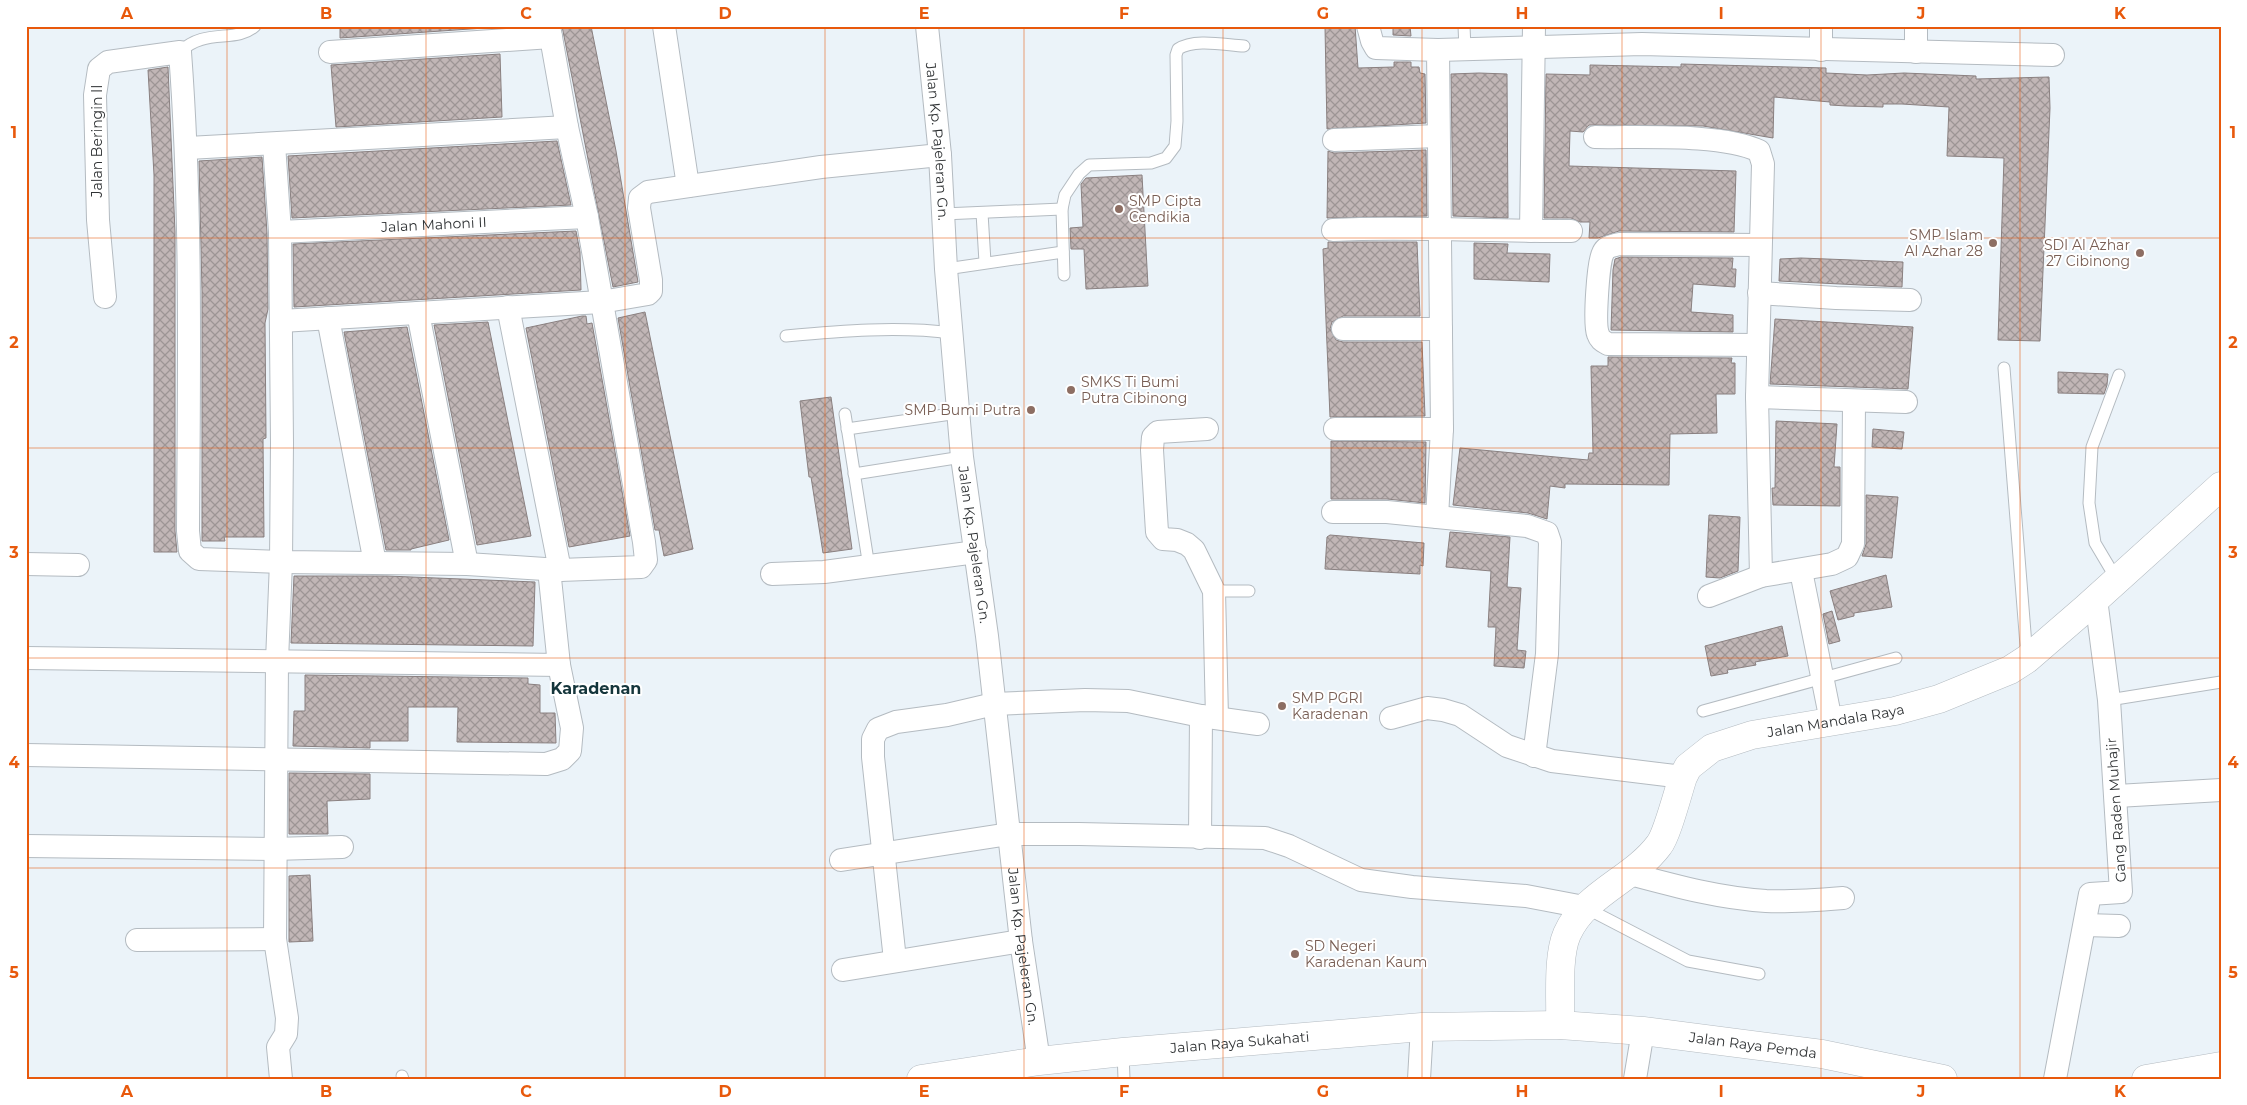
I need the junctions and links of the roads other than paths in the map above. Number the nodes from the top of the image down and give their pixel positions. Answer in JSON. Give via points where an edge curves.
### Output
{"nodes":[{"id":1,"x":255,"y":26,"type":"edge"},
{"id":2,"x":664,"y":26,"type":"edge"},
{"id":3,"x":927,"y":26,"type":"edge"},
{"id":4,"x":1368,"y":26,"type":"edge"},
{"id":5,"x":1464,"y":26,"type":"edge"},
{"id":6,"x":1821,"y":26,"type":"edge"},
{"id":7,"x":1916,"y":26,"type":"edge"},
{"id":8,"x":550,"y":32,"type":"edge"},
{"id":9,"x":1642,"y":35,"type":"edge"},
{"id":10,"x":1730,"y":36,"type":"edge"},
{"id":11,"x":1533,"y":37,"type":"edge"},
{"id":12,"x":1244,"y":46,"type":"dead end"},
{"id":13,"x":1465,"y":49,"type":"junction"},
{"id":14,"x":1438,"y":50,"type":"junction"},
{"id":15,"x":1821,"y":50,"type":"junction"},
{"id":16,"x":180,"y":52,"type":"junction"},
{"id":17,"x":330,"y":52,"type":"dead end"},
{"id":18,"x":1916,"y":52,"type":"junction"},
{"id":19,"x":2053,"y":55,"type":"dead end"},
{"id":20,"x":567,"y":127,"type":"junction"},
{"id":21,"x":1438,"y":136,"type":"junction"},
{"id":22,"x":1595,"y":137,"type":"dead end"},
{"id":23,"x":1334,"y":140,"type":"dead end"},
{"id":24,"x":274,"y":144,"type":"junction"},
{"id":25,"x":188,"y":148,"type":"junction"},
{"id":26,"x":940,"y":155,"type":"junction"},
{"id":27,"x":688,"y":186,"type":"junction"},
{"id":28,"x":1062,"y":209,"type":"junction"},
{"id":29,"x":982,"y":212,"type":"junction"},
{"id":30,"x":943,"y":214,"type":"junction"},
{"id":31,"x":587,"y":218,"type":"junction"},
{"id":32,"x":1333,"y":230,"type":"dead end"},
{"id":33,"x":1438,"y":230,"type":"junction"},
{"id":34,"x":1531,"y":231,"type":"junction"},
{"id":35,"x":1571,"y":231,"type":"dead end"},
{"id":36,"x":280,"y":232,"type":"junction"},
{"id":37,"x":1760,"y":245,"type":"junction"},
{"id":38,"x":1063,"y":252,"type":"junction"},
{"id":39,"x":984,"y":262,"type":"junction"},
{"id":40,"x":946,"y":269,"type":"junction"},
{"id":41,"x":1064,"y":275,"type":"dead end"},
{"id":42,"x":1759,"y":293,"type":"junction"},
{"id":43,"x":104,"y":297,"type":"dead end"},
{"id":44,"x":1910,"y":300,"type":"dead end"},
{"id":45,"x":601,"y":302,"type":"junction"},
{"id":46,"x":508,"y":307,"type":"junction"},
{"id":47,"x":418,"y":313,"type":"junction"},
{"id":48,"x":328,"y":318,"type":"junction"},
{"id":49,"x":281,"y":321,"type":"junction"},
{"id":50,"x":1343,"y":329,"type":"dead end"},
{"id":51,"x":1441,"y":329,"type":"junction"},
{"id":52,"x":952,"y":333,"type":"junction"},
{"id":53,"x":786,"y":336,"type":"dead end"},
{"id":54,"x":1758,"y":345,"type":"junction"},
{"id":55,"x":2004,"y":368,"type":"dead end"},
{"id":56,"x":2119,"y":375,"type":"dead end"},
{"id":57,"x":1757,"y":397,"type":"junction"},
{"id":58,"x":1854,"y":401,"type":"junction"},
{"id":59,"x":1906,"y":402,"type":"dead end"},
{"id":60,"x":958,"y":413,"type":"junction"},
{"id":61,"x":845,"y":414,"type":"dead end"},
{"id":62,"x":847,"y":429,"type":"junction"},
{"id":63,"x":1207,"y":429,"type":"dead end"},
{"id":64,"x":1335,"y":429,"type":"dead end"},
{"id":65,"x":1442,"y":429,"type":"junction"},
{"id":66,"x":962,"y":457,"type":"junction"},
{"id":67,"x":854,"y":474,"type":"junction"},
{"id":68,"x":2221,"y":486,"type":"edge"},
{"id":69,"x":1333,"y":512,"type":"dead end"},
{"id":70,"x":1437,"y":517,"type":"junction"},
{"id":71,"x":976,"y":552,"type":"junction"},
{"id":72,"x":281,"y":562,"type":"junction"},
{"id":73,"x":376,"y":563,"type":"junction"},
{"id":74,"x":26,"y":564,"type":"edge"},
{"id":75,"x":467,"y":564,"type":"junction"},
{"id":76,"x":78,"y":565,"type":"dead end"},
{"id":77,"x":869,"y":567,"type":"junction"},
{"id":78,"x":554,"y":570,"type":"junction"},
{"id":79,"x":1801,"y":571,"type":"junction"},
{"id":80,"x":772,"y":574,"type":"dead end"},
{"id":81,"x":1761,"y":576,"type":"junction"},
{"id":82,"x":2117,"y":580,"type":"junction"},
{"id":83,"x":1214,"y":591,"type":"junction"},
{"id":84,"x":1249,"y":592,"type":"dead end"},
{"id":85,"x":1709,"y":596,"type":"dead end"},
{"id":86,"x":2096,"y":599,"type":"junction"},
{"id":87,"x":26,"y":658,"type":"edge"},
{"id":88,"x":1896,"y":658,"type":"dead end"},
{"id":89,"x":2027,"y":659,"type":"junction"},
{"id":90,"x":276,"y":661,"type":"junction"},
{"id":91,"x":559,"y":665,"type":"junction"},
{"id":92,"x":1823,"y":678,"type":"junction"},
{"id":93,"x":2221,"y":682,"type":"edge"},
{"id":94,"x":2109,"y":700,"type":"junction"},
{"id":95,"x":994,"y":704,"type":"junction"},
{"id":96,"x":1703,"y":712,"type":"dead end"},
{"id":97,"x":1209,"y":717,"type":"junction"},
{"id":98,"x":1391,"y":718,"type":"dead end"},
{"id":99,"x":1831,"y":722,"type":"junction"},
{"id":100,"x":1258,"y":724,"type":"dead end"},
{"id":101,"x":26,"y":755,"type":"edge"},
{"id":102,"x":1534,"y":756,"type":"junction"},
{"id":103,"x":277,"y":759,"type":"junction"},
{"id":104,"x":1683,"y":777,"type":"junction"},
{"id":105,"x":2221,"y":790,"type":"edge"},
{"id":106,"x":2117,"y":796,"type":"junction"},
{"id":107,"x":1009,"y":834,"type":"junction"},
{"id":108,"x":1200,"y":838,"type":"junction"},
{"id":109,"x":26,"y":846,"type":"edge"},
{"id":110,"x":342,"y":847,"type":"dead end"},
{"id":111,"x":274,"y":849,"type":"junction"},
{"id":112,"x":885,"y":852,"type":"junction"},
{"id":113,"x":841,"y":860,"type":"dead end"},
{"id":114,"x":1630,"y":874,"type":"junction"},
{"id":115,"x":1843,"y":898,"type":"dead end"},
{"id":116,"x":1584,"y":907,"type":"junction"},
{"id":117,"x":2085,"y":926,"type":"junction"},
{"id":118,"x":2119,"y":926,"type":"dead end"},
{"id":119,"x":275,"y":939,"type":"junction"},
{"id":120,"x":137,"y":940,"type":"dead end"},
{"id":121,"x":1021,"y":941,"type":"junction"},
{"id":122,"x":895,"y":960,"type":"junction"},
{"id":123,"x":843,"y":970,"type":"dead end"},
{"id":124,"x":1759,"y":974,"type":"dead end"},
{"id":125,"x":1560,"y":1025,"type":"junction"},
{"id":126,"x":1422,"y":1027,"type":"junction"},
{"id":127,"x":1642,"y":1031,"type":"junction"},
{"id":128,"x":1123,"y":1052,"type":"junction"},
{"id":129,"x":1039,"y":1061,"type":"junction"},
{"id":130,"x":2221,"y":1066,"type":"edge"},
{"id":131,"x":935,"y":1077,"type":"edge"},
{"id":132,"x":281,"y":1079,"type":"edge"},
{"id":133,"x":1124,"y":1079,"type":"edge"},
{"id":134,"x":1419,"y":1079,"type":"edge"},
{"id":135,"x":1635,"y":1079,"type":"edge"},
{"id":136,"x":1943,"y":1079,"type":"edge"},
{"id":137,"x":2055,"y":1079,"type":"edge"},
{"id":138,"x":2146,"y":1079,"type":"edge"}],
"edges":[{"from":1,"to":16,"type":"lane","via":[[250,31],[198,38]]},
{"from":2,"to":27,"type":"street"},
{"from":3,"to":26,"type":"street","name":"Jalan Kp. Pajeleran Gn."},
{"from":4,"to":14,"type":"street","via":[[1376,48]]},
{"from":5,"to":13,"type":"lane"},
{"from":6,"to":15,"type":"street"},
{"from":7,"to":18,"type":"street"},
{"from":8,"to":17,"type":"street"},
{"from":8,"to":20,"type":"street"},
{"from":9,"to":10,"type":"street"},
{"from":9,"to":11,"type":"street"},
{"from":10,"to":15,"type":"street"},
{"from":11,"to":13,"type":"street"},
{"from":11,"to":34,"type":"street"},
{"from":12,"to":28,"type":"lane","via":[[1188,44],[1178,49],[1175,146],[1166,158],[1151,163],[1089,165],[1071,184]]},
{"from":13,"to":14,"type":"street"},
{"from":14,"to":21,"type":"street"},
{"from":15,"to":18,"type":"street"},
{"from":16,"to":25,"type":"street"},
{"from":16,"to":43,"type":"street","name":"Jalan Beringin II","via":[[108,62],[96,79],[98,202]]},
{"from":18,"to":19,"type":"street"},
{"from":20,"to":24,"type":"street"},
{"from":20,"to":31,"type":"street"},
{"from":21,"to":23,"type":"street"},
{"from":21,"to":33,"type":"street"},
{"from":22,"to":37,"type":"street","via":[[1722,141],[1744,143],[1759,150],[1764,164]]},
{"from":24,"to":25,"type":"street"},
{"from":24,"to":36,"type":"street"},
{"from":25,"to":72,"type":"street","via":[[190,551],[199,559]]},
{"from":26,"to":27,"type":"street"},
{"from":26,"to":30,"type":"street","name":"Jalan Kp. Pajeleran Gn."},
{"from":27,"to":45,"type":"street","via":[[648,192],[640,198],[651,291],[641,296]]},
{"from":28,"to":29,"type":"lane"},
{"from":28,"to":38,"type":"lane"},
{"from":29,"to":30,"type":"lane"},
{"from":29,"to":39,"type":"lane"},
{"from":30,"to":40,"type":"street","name":"Jalan Kp. Pajeleran Gn."},
{"from":31,"to":36,"type":"street","name":"Jalan Mahoni II"},
{"from":31,"to":45,"type":"street"},
{"from":32,"to":33,"type":"street"},
{"from":33,"to":34,"type":"street"},
{"from":33,"to":51,"type":"street"},
{"from":34,"to":35,"type":"street"},
{"from":36,"to":49,"type":"street"},
{"from":37,"to":42,"type":"street"},
{"from":37,"to":54,"type":"street","via":[[1619,244],[1608,247],[1602,254],[1597,297],[1597,332],[1600,340],[1608,344]]},
{"from":38,"to":39,"type":"lane"},
{"from":38,"to":41,"type":"lane"},
{"from":39,"to":40,"type":"lane"},
{"from":40,"to":52,"type":"street","name":"Jalan Kp. Pajeleran Gn."},
{"from":42,"to":44,"type":"street"},
{"from":42,"to":54,"type":"street"},
{"from":45,"to":46,"type":"street"},
{"from":45,"to":78,"type":"street","via":[[646,560],[637,568]]},
{"from":46,"to":47,"type":"street"},
{"from":46,"to":78,"type":"street"},
{"from":47,"to":48,"type":"street"},
{"from":47,"to":75,"type":"street"},
{"from":48,"to":49,"type":"street"},
{"from":48,"to":73,"type":"street"},
{"from":49,"to":72,"type":"street"},
{"from":50,"to":51,"type":"street"},
{"from":51,"to":65,"type":"street"},
{"from":52,"to":53,"type":"lane","via":[[878,330]]},
{"from":52,"to":60,"type":"street","name":"Jalan Kp. Pajeleran Gn."},
{"from":54,"to":57,"type":"street"},
{"from":55,"to":89,"type":"lane"},
{"from":56,"to":82,"type":"lane","via":[[2092,447],[2089,504],[2094,543]]},
{"from":57,"to":58,"type":"street"},
{"from":57,"to":81,"type":"street"},
{"from":58,"to":59,"type":"street"},
{"from":58,"to":79,"type":"street","via":[[1853,544],[1847,557]]},
{"from":60,"to":62,"type":"lane"},
{"from":60,"to":66,"type":"street","name":"Jalan Kp. Pajeleran Gn."},
{"from":61,"to":62,"type":"lane"},
{"from":62,"to":67,"type":"lane"},
{"from":63,"to":83,"type":"street","via":[[1158,432],[1153,437],[1152,450],[1157,532],[1163,539],[1177,540],[1194,550]]},
{"from":64,"to":65,"type":"street"},
{"from":65,"to":70,"type":"street"},
{"from":66,"to":67,"type":"lane"},
{"from":66,"to":71,"type":"street","name":"Jalan Kp. Pajeleran Gn."},
{"from":67,"to":77,"type":"lane"},
{"from":68,"to":82,"type":"main road","name":"Jalan Mandala Raya"},
{"from":69,"to":70,"type":"street","via":[[1387,512]]},
{"from":70,"to":102,"type":"street","via":[[1528,526],[1547,534],[1550,542],[1547,654]]},
{"from":71,"to":77,"type":"street"},
{"from":71,"to":95,"type":"street","name":"Jalan Kp. Pajeleran Gn."},
{"from":72,"to":73,"type":"street"},
{"from":72,"to":90,"type":"street"},
{"from":73,"to":75,"type":"street"},
{"from":74,"to":76,"type":"street"},
{"from":75,"to":78,"type":"street"},
{"from":77,"to":80,"type":"street"},
{"from":78,"to":91,"type":"street"},
{"from":79,"to":81,"type":"street"},
{"from":79,"to":92,"type":"street"},
{"from":81,"to":85,"type":"street"},
{"from":82,"to":86,"type":"main road","name":"Jalan Mandala Raya"},
{"from":83,"to":84,"type":"lane"},
{"from":83,"to":97,"type":"street"},
{"from":86,"to":89,"type":"main road","name":"Jalan Mandala Raya"},
{"from":86,"to":94,"type":"street","name":"Gang Raden Muhajir"},
{"from":87,"to":90,"type":"street"},
{"from":88,"to":92,"type":"lane"},
{"from":89,"to":99,"type":"main road","name":"Jalan Mandala Raya","via":[[1980,684],[1939,699],[1895,711]]},
{"from":90,"to":91,"type":"street"},
{"from":90,"to":103,"type":"street"},
{"from":91,"to":103,"type":"street","via":[[572,728],[570,752],[562,759],[546,764]]},
{"from":92,"to":96,"type":"lane"},
{"from":92,"to":99,"type":"street"},
{"from":93,"to":94,"type":"lane"},
{"from":94,"to":106,"type":"street","name":"Gang Raden Muhajir"},
{"from":95,"to":97,"type":"street","via":[[1128,700]]},
{"from":95,"to":107,"type":"street","name":"Jalan Kp. Pajeleran Gn."},
{"from":95,"to":112,"type":"street","via":[[896,722],[878,729],[873,739],[873,757]]},
{"from":97,"to":100,"type":"street"},
{"from":97,"to":108,"type":"street"},
{"from":98,"to":102,"type":"street","via":[[1427,708],[1443,710],[1460,715],[1507,746]]},
{"from":99,"to":104,"type":"main road","name":"Jalan Mandala Raya","via":[[1752,736],[1712,748],[1688,767]]},
{"from":101,"to":103,"type":"street"},
{"from":102,"to":104,"type":"street"},
{"from":103,"to":111,"type":"street"},
{"from":104,"to":114,"type":"main road","name":"Jalan Mandala Raya","via":[[1660,844]]},
{"from":105,"to":106,"type":"street"},
{"from":106,"to":117,"type":"street","name":"Gang Raden Muhajir","via":[[2121,892],[2090,894]]},
{"from":107,"to":108,"type":"street"},
{"from":107,"to":112,"type":"street"},
{"from":107,"to":121,"type":"street","name":"Jalan Kp. Pajeleran Gn."},
{"from":108,"to":116,"type":"street","via":[[1264,838],[1361,880],[1526,896]]},
{"from":109,"to":111,"type":"street"},
{"from":110,"to":111,"type":"street"},
{"from":111,"to":119,"type":"street"},
{"from":112,"to":113,"type":"street"},
{"from":112,"to":122,"type":"street"},
{"from":114,"to":115,"type":"street","via":[[1740,898],[1768,901]]},
{"from":114,"to":116,"type":"main road","name":"Jalan Mandala Raya"},
{"from":116,"to":124,"type":"lane","via":[[1688,961]]},
{"from":116,"to":125,"type":"main road","name":"Jalan Mandala Raya","via":[[1563,947]]},
{"from":117,"to":118,"type":"street"},
{"from":117,"to":137,"type":"street","name":"Gang Raden Muhajir"},
{"from":119,"to":120,"type":"street"},
{"from":119,"to":132,"type":"street","via":[[287,1018],[286,1034],[278,1047]]},
{"from":121,"to":122,"type":"street"},
{"from":121,"to":129,"type":"street","name":"Jalan Kp. Pajeleran Gn."},
{"from":122,"to":123,"type":"street"},
{"from":125,"to":126,"type":"main road","name":"Jalan Raya Sukahati"},
{"from":125,"to":127,"type":"main road","name":"Jalan Raya Pemda"},
{"from":126,"to":128,"type":"main road","name":"Jalan Raya Sukahati"},
{"from":126,"to":134,"type":"street"},
{"from":127,"to":135,"type":"street"},
{"from":127,"to":136,"type":"main road","name":"Jalan Raya Pemda","via":[[1822,1054]]},
{"from":128,"to":129,"type":"main road","name":"Jalan Raya Sukahati"},
{"from":128,"to":133,"type":"lane"},
{"from":129,"to":131,"type":"main road","name":"Jalan Raya Sukahati"},
{"from":130,"to":138,"type":"main road"}]}
